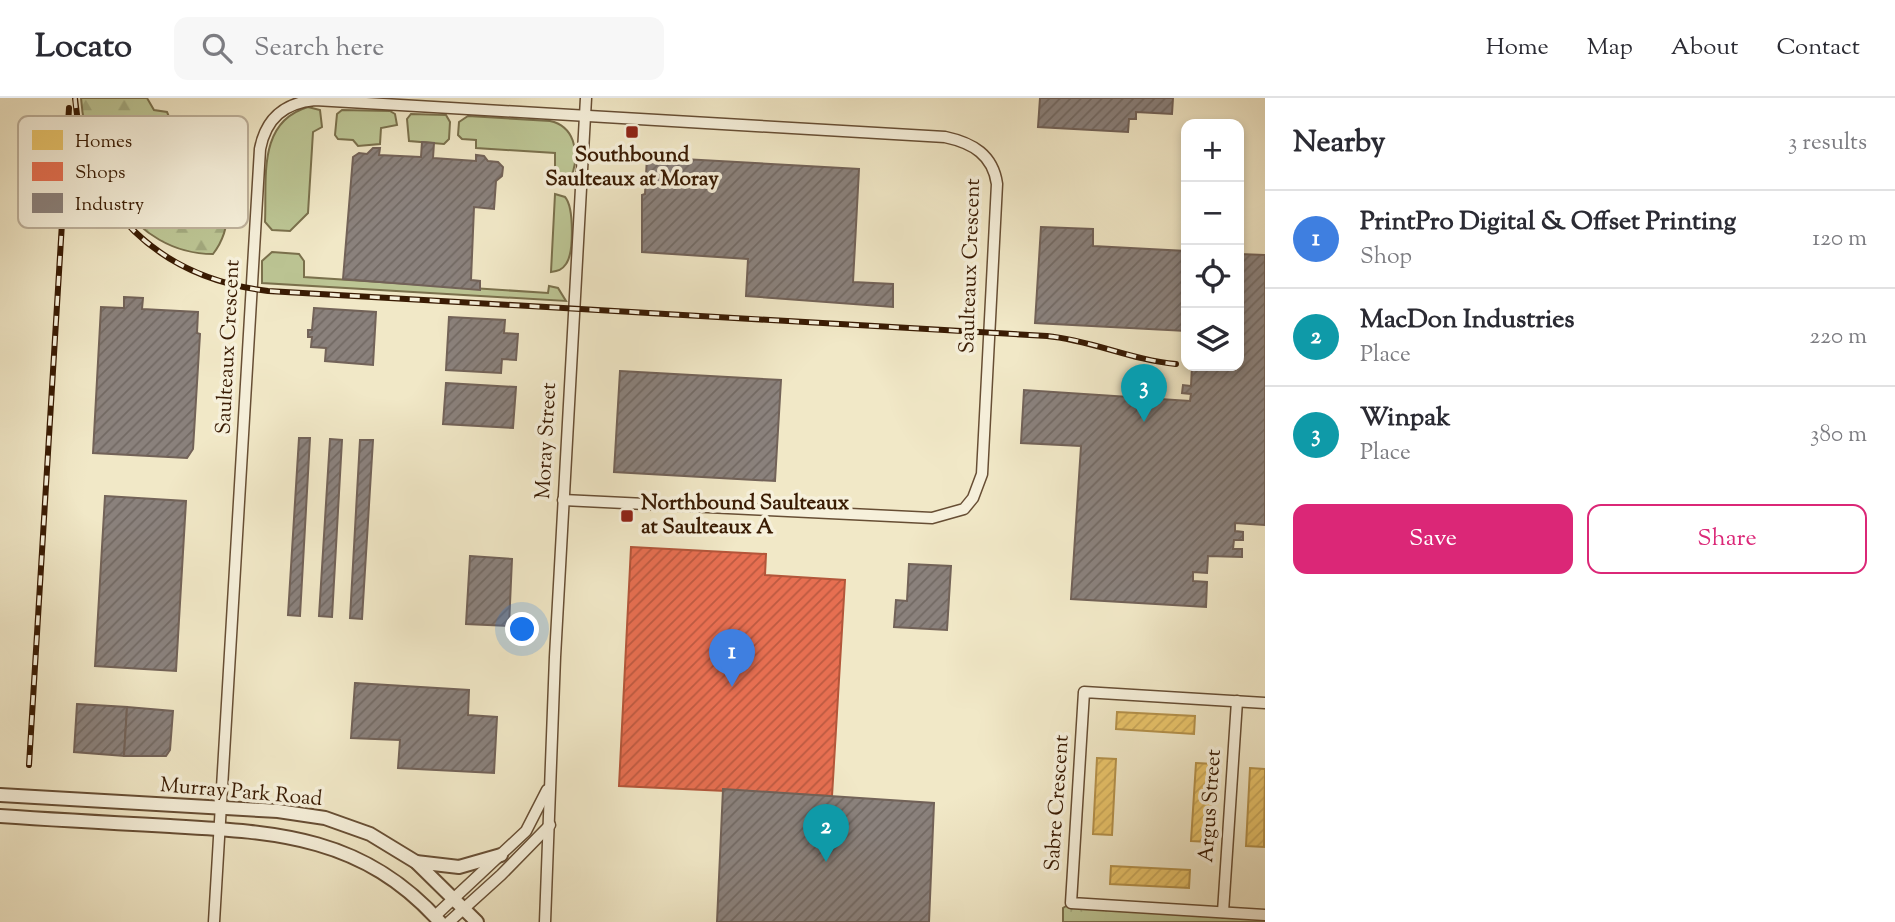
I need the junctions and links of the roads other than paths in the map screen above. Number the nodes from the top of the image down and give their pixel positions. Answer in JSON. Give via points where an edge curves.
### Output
{"nodes":[{"id":1,"x":586,"y":98,"type":"edge"},
{"id":2,"x":585,"y":117,"type":"junction"},
{"id":3,"x":563,"y":500,"type":"junction"},
{"id":4,"x":1237,"y":701,"type":"junction"},
{"id":5,"x":1265,"y":703,"type":"edge"},
{"id":6,"x":549,"y":786,"type":"junction"},
{"id":7,"x":0,"y":795,"type":"edge"},
{"id":8,"x":221,"y":808,"type":"junction"},
{"id":9,"x":0,"y":816,"type":"edge"},
{"id":10,"x":550,"y":825,"type":"junction"},
{"id":11,"x":220,"y":828,"type":"junction"},
{"id":12,"x":501,"y":855,"type":"junction"},
{"id":13,"x":416,"y":862,"type":"junction"},
{"id":14,"x":455,"y":898,"type":"junction"},
{"id":15,"x":465,"y":908,"type":"junction"},
{"id":16,"x":1223,"y":912,"type":"junction"},
{"id":17,"x":1265,"y":915,"type":"edge"},
{"id":18,"x":437,"y":919,"type":"edge"},
{"id":19,"x":214,"y":922,"type":"edge"},
{"id":20,"x":449,"y":922,"type":"edge"},
{"id":21,"x":477,"y":922,"type":"edge"},
{"id":22,"x":545,"y":922,"type":"edge"}],
"edges":[{"from":1,"to":2,"type":"street","name":"Moray Street"},
{"from":2,"to":3,"type":"street","name":"Moray Street"},
{"from":2,"to":3,"type":"street","name":"Saulteaux Crescent","via":[[945,137],[982,152],[997,184],[982,474],[964,509],[932,518]]},
{"from":2,"to":8,"type":"street","name":"Saulteaux Crescent","via":[[315,100],[288,106],[266,127],[260,149]]},
{"from":3,"to":6,"type":"street","name":"Moray Street"},
{"from":4,"to":5,"type":"street","name":"Sabre Crescent"},
{"from":4,"to":16,"type":"street","name":"Argus Street"},
{"from":4,"to":16,"type":"street","name":"Sabre Crescent","via":[[1084,692],[1071,903]]},
{"from":6,"to":10,"type":"street","name":"Moray Street"},
{"from":6,"to":12,"type":"street","name":"Moray Street","via":[[526,831]]},
{"from":7,"to":8,"type":"street","name":"Murray Park Road"},
{"from":8,"to":11,"type":"street","name":"Saulteaux Crescent"},
{"from":8,"to":13,"type":"street","name":"Murray Park Road","via":[[324,818],[370,834]]},
{"from":9,"to":11,"type":"street","name":"Murray Park Road"},
{"from":10,"to":15,"type":"street"},
{"from":10,"to":22,"type":"street","name":"Moray Street"},
{"from":11,"to":18,"type":"street","name":"Murray Park Road","via":[[277,833],[348,854],[399,883]]},
{"from":11,"to":19,"type":"street","name":"Saulteaux Crescent"},
{"from":12,"to":13,"type":"street","via":[[459,867]]},
{"from":12,"to":14,"type":"street","name":"Moray Street"},
{"from":13,"to":14,"type":"street","name":"Murray Park Road"},
{"from":14,"to":15,"type":"street"},
{"from":14,"to":18,"type":"street","name":"Moray Street"},
{"from":15,"to":20,"type":"street"},
{"from":15,"to":21,"type":"street"},
{"from":16,"to":17,"type":"street","name":"Sabre Crescent"}]}
